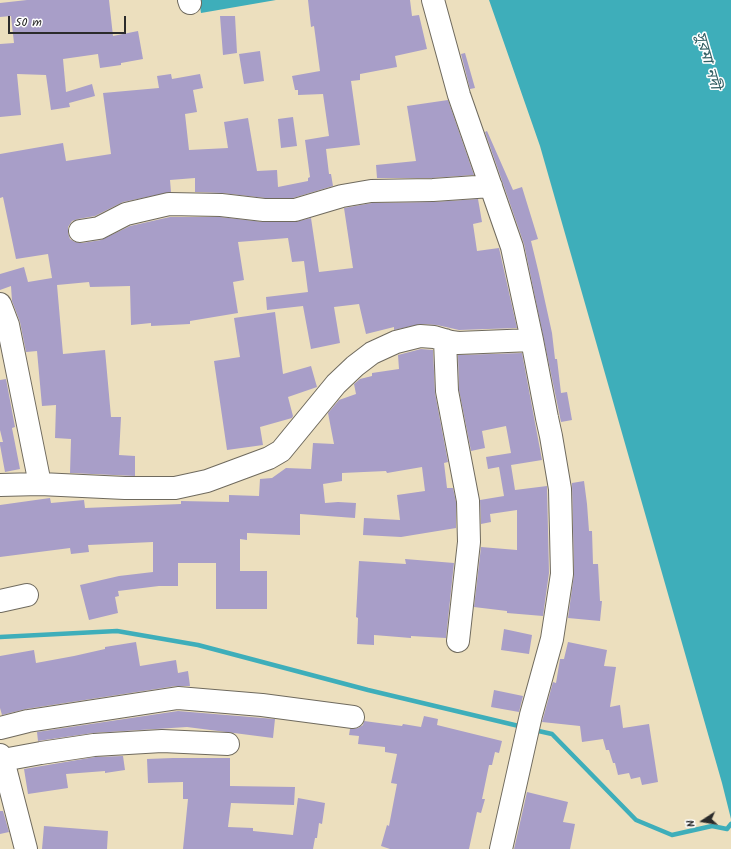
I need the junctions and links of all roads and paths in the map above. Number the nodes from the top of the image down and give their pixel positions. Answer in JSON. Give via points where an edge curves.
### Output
{"nodes":[{"id":1,"x":433,"y":0,"type":"edge"},
{"id":2,"x":491,"y":186,"type":"junction"},
{"id":3,"x":80,"y":230,"type":"dead end"},
{"id":4,"x":0,"y":304,"type":"edge"},
{"id":5,"x":446,"y":340,"type":"junction"},
{"id":6,"x":532,"y":340,"type":"junction"},
{"id":7,"x":40,"y":484,"type":"junction"},
{"id":8,"x":0,"y":485,"type":"edge"},
{"id":9,"x":28,"y":594,"type":"dead end"},
{"id":10,"x":0,"y":601,"type":"edge"},
{"id":11,"x":458,"y":641,"type":"dead end"},
{"id":12,"x":353,"y":717,"type":"dead end"},
{"id":13,"x":0,"y":728,"type":"edge"},
{"id":14,"x":228,"y":744,"type":"dead end"},
{"id":15,"x":2,"y":758,"type":"edge"},
{"id":16,"x":26,"y":849,"type":"edge"},
{"id":17,"x":501,"y":849,"type":"edge"}],
"edges":[{"from":1,"to":2,"type":"street","via":[[459,95]]},
{"from":2,"to":3,"type":"street","via":[[371,191],[342,196],[294,210],[169,204],[126,214],[99,228]]},
{"from":2,"to":6,"type":"street","via":[[512,247]]},
{"from":4,"to":7,"type":"street","via":[[8,325]]},
{"from":5,"to":6,"type":"street","via":[[458,343]]},
{"from":5,"to":7,"type":"street","via":[[420,336],[396,342],[372,353],[336,384],[281,451],[207,481],[175,488]]},
{"from":5,"to":11,"type":"street","via":[[447,391],[468,501],[469,542]]},
{"from":6,"to":17,"type":"street","via":[[560,489],[562,574],[552,639],[531,715]]},
{"from":7,"to":8,"type":"street"},
{"from":9,"to":10,"type":"street"},
{"from":12,"to":13,"type":"street","via":[[178,698],[28,721]]},
{"from":14,"to":15,"type":"street","via":[[162,740],[94,745]]},
{"from":15,"to":16,"type":"street"}]}
